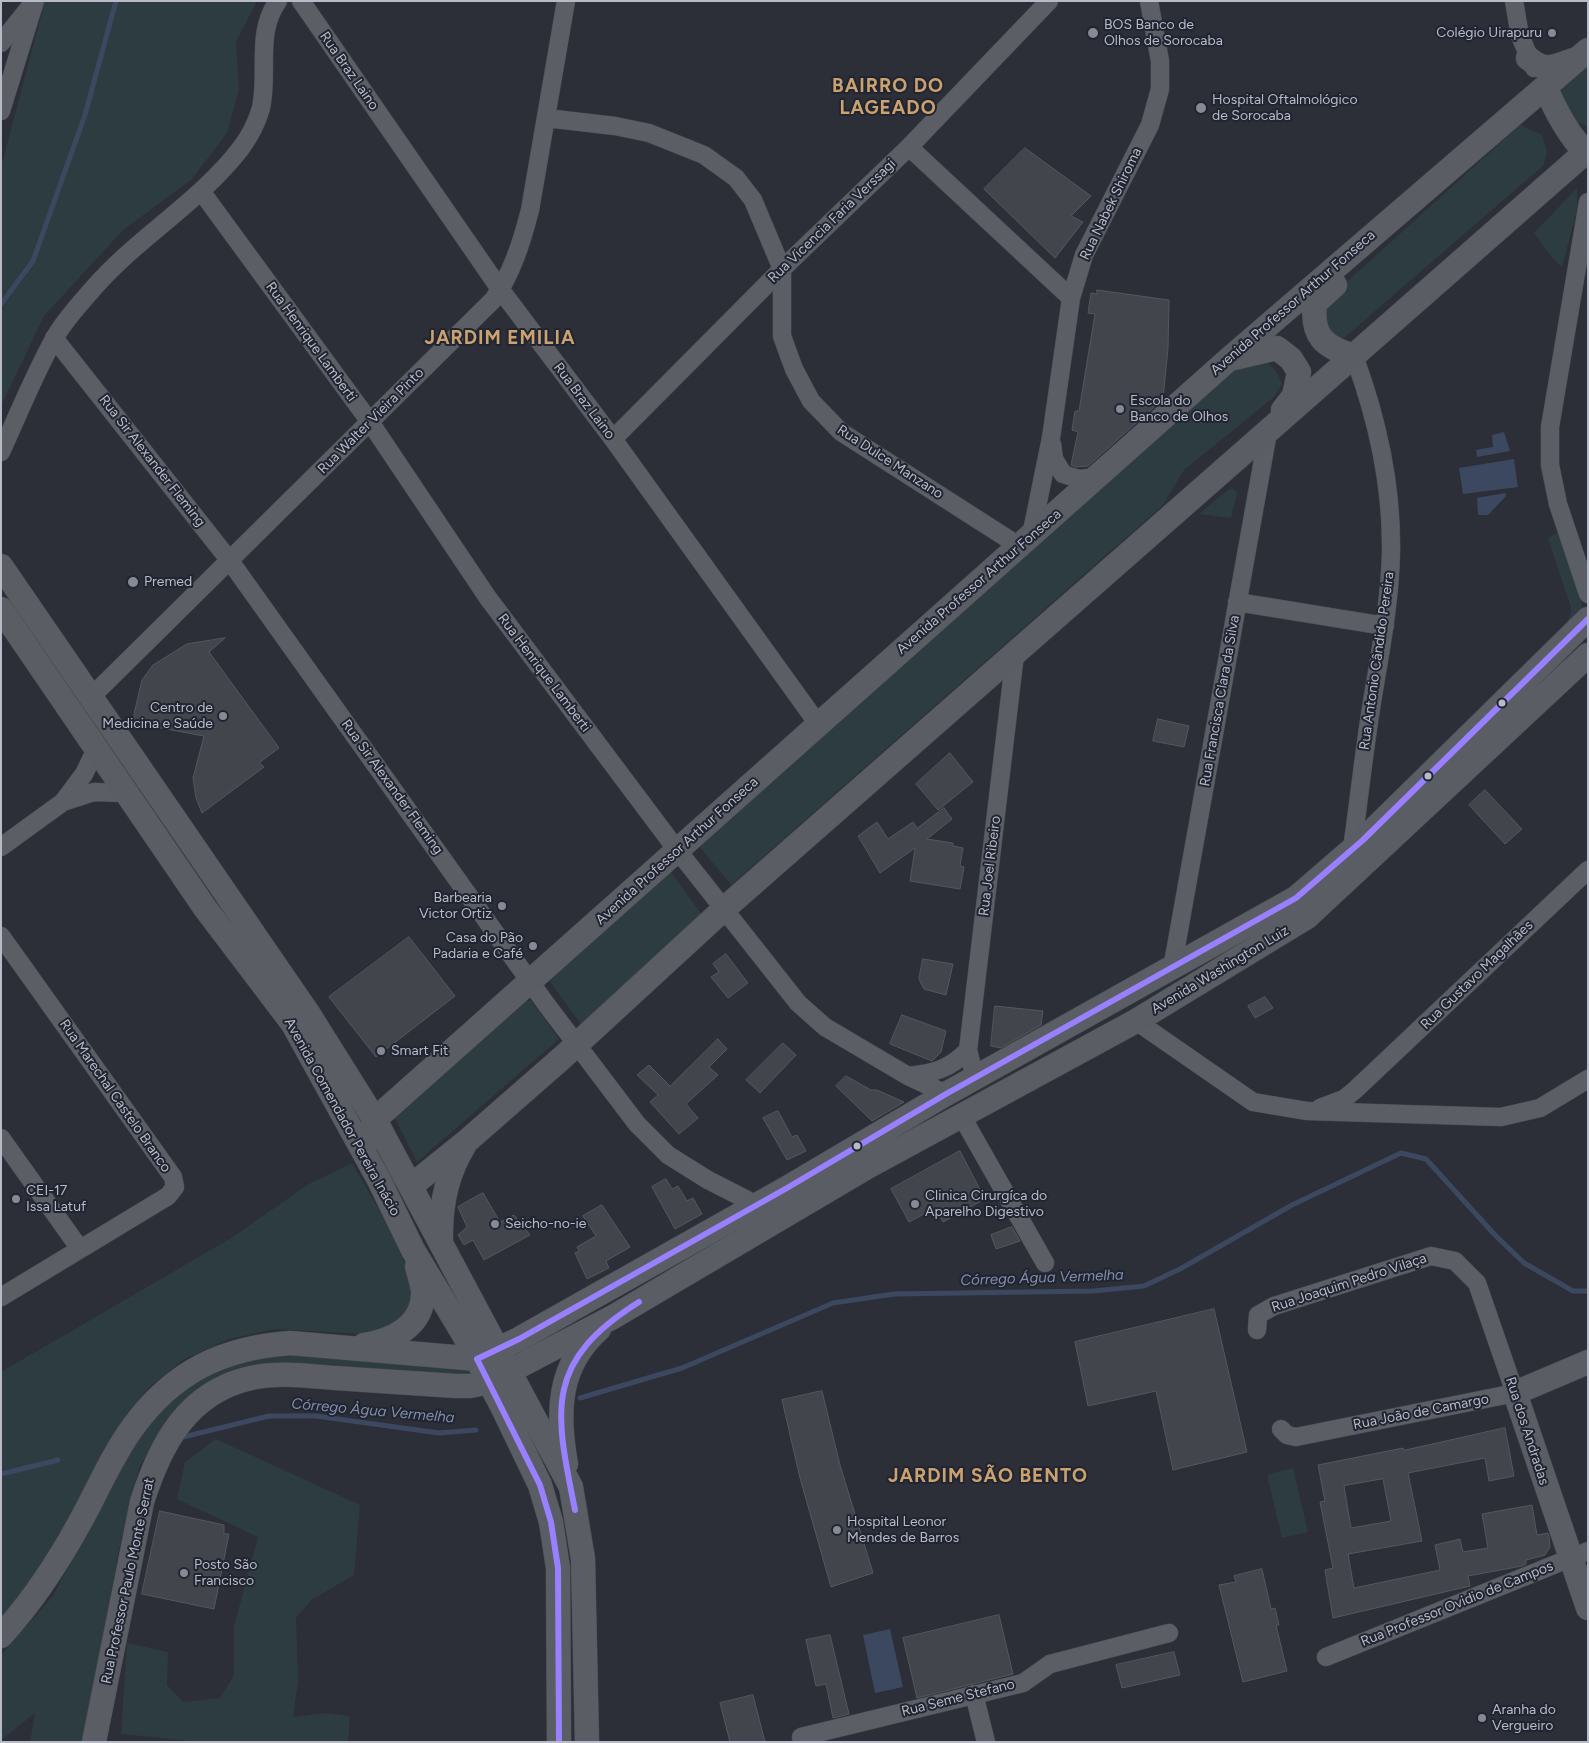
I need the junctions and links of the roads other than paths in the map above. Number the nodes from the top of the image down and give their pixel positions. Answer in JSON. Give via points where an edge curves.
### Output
{"nodes":[{"id":1,"x":35,"y":1,"type":"edge"},
{"id":2,"x":278,"y":1,"type":"edge"},
{"id":3,"x":301,"y":1,"type":"edge"},
{"id":4,"x":566,"y":1,"type":"edge"},
{"id":5,"x":1049,"y":1,"type":"edge"},
{"id":6,"x":1149,"y":1,"type":"edge"},
{"id":7,"x":1514,"y":1,"type":"edge"},
{"id":8,"x":1,"y":43,"type":"edge"},
{"id":9,"x":1582,"y":54,"type":"edge"},
{"id":10,"x":1528,"y":58,"type":"junction"},
{"id":11,"x":1546,"y":88,"type":"junction"},
{"id":12,"x":1516,"y":110,"type":"junction"},
{"id":13,"x":1,"y":111,"type":"edge"},
{"id":14,"x":1556,"y":112,"type":"junction"},
{"id":15,"x":546,"y":118,"type":"junction"},
{"id":16,"x":909,"y":147,"type":"junction"},
{"id":17,"x":1580,"y":152,"type":"edge"},
{"id":18,"x":201,"y":191,"type":"junction"},
{"id":19,"x":1420,"y":192,"type":"junction"},
{"id":20,"x":1588,"y":202,"type":"edge"},
{"id":21,"x":782,"y":269,"type":"junction"},
{"id":22,"x":500,"y":289,"type":"junction"},
{"id":23,"x":1072,"y":298,"type":"junction"},
{"id":24,"x":54,"y":338,"type":"junction"},
{"id":25,"x":1354,"y":356,"type":"junction"},
{"id":26,"x":1229,"y":359,"type":"junction"},
{"id":27,"x":370,"y":422,"type":"junction"},
{"id":28,"x":1268,"y":432,"type":"junction"},
{"id":29,"x":1051,"y":438,"type":"junction"},
{"id":30,"x":613,"y":439,"type":"junction"},
{"id":31,"x":1,"y":452,"type":"edge"},
{"id":32,"x":1099,"y":477,"type":"junction"},
{"id":33,"x":1025,"y":541,"type":"junction"},
{"id":34,"x":230,"y":561,"type":"junction"},
{"id":35,"x":1,"y":566,"type":"edge"},
{"id":36,"x":1588,"y":594,"type":"edge"},
{"id":37,"x":1237,"y":602,"type":"junction"},
{"id":38,"x":1,"y":609,"type":"edge"},
{"id":39,"x":1588,"y":619,"type":"edge"},
{"id":40,"x":1385,"y":626,"type":"junction"},
{"id":41,"x":1015,"y":654,"type":"junction"},
{"id":42,"x":1588,"y":655,"type":"edge"},
{"id":43,"x":92,"y":696,"type":"junction"},
{"id":44,"x":818,"y":724,"type":"junction"},
{"id":45,"x":101,"y":755,"type":"junction"},
{"id":46,"x":142,"y":772,"type":"junction"},
{"id":47,"x":125,"y":793,"type":"junction"},
{"id":48,"x":63,"y":802,"type":"junction"},
{"id":49,"x":1,"y":847,"type":"edge"},
{"id":50,"x":1352,"y":849,"type":"junction"},
{"id":51,"x":679,"y":850,"type":"junction"},
{"id":52,"x":1588,"y":870,"type":"edge"},
{"id":53,"x":725,"y":908,"type":"junction"},
{"id":54,"x":1,"y":936,"type":"edge"},
{"id":55,"x":1172,"y":969,"type":"junction"},
{"id":56,"x":532,"y":982,"type":"junction"},
{"id":57,"x":1136,"y":1021,"type":"junction"},
{"id":58,"x":578,"y":1044,"type":"junction"},
{"id":59,"x":968,"y":1050,"type":"junction"},
{"id":60,"x":908,"y":1076,"type":"junction"},
{"id":61,"x":975,"y":1078,"type":"junction"},
{"id":62,"x":1588,"y":1079,"type":"edge"},
{"id":63,"x":1367,"y":1080,"type":"junction"},
{"id":64,"x":946,"y":1094,"type":"junction"},
{"id":65,"x":1307,"y":1110,"type":"junction"},
{"id":66,"x":1380,"y":1114,"type":"junction"},
{"id":67,"x":961,"y":1115,"type":"junction"},
{"id":68,"x":375,"y":1120,"type":"junction"},
{"id":69,"x":1,"y":1138,"type":"edge"},
{"id":70,"x":467,"y":1141,"type":"junction"},
{"id":71,"x":363,"y":1150,"type":"junction"},
{"id":72,"x":379,"y":1180,"type":"junction"},
{"id":73,"x":411,"y":1186,"type":"junction"},
{"id":74,"x":757,"y":1205,"type":"junction"},
{"id":75,"x":441,"y":1242,"type":"junction"},
{"id":76,"x":80,"y":1250,"type":"junction"},
{"id":77,"x":413,"y":1250,"type":"junction"},
{"id":78,"x":1455,"y":1261,"type":"joint"},
{"id":79,"x":1045,"y":1263,"type":"dead end"},
{"id":80,"x":1,"y":1297,"type":"edge"},
{"id":81,"x":613,"y":1317,"type":"junction"},
{"id":82,"x":1257,"y":1330,"type":"dead end"},
{"id":83,"x":342,"y":1348,"type":"junction"},
{"id":84,"x":498,"y":1350,"type":"junction"},
{"id":85,"x":477,"y":1359,"type":"junction"},
{"id":86,"x":1588,"y":1362,"type":"edge"},
{"id":87,"x":499,"y":1376,"type":"junction"},
{"id":88,"x":1515,"y":1393,"type":"junction"},
{"id":89,"x":1281,"y":1429,"type":"dead end"},
{"id":90,"x":571,"y":1487,"type":"junction"},
{"id":91,"x":1579,"y":1555,"type":"edge"},
{"id":92,"x":1588,"y":1608,"type":"edge"},
{"id":93,"x":1169,"y":1633,"type":"dead end"},
{"id":94,"x":1,"y":1636,"type":"edge"},
{"id":95,"x":1326,"y":1657,"type":"dead end"},
{"id":96,"x":974,"y":1694,"type":"junction"},
{"id":97,"x":834,"y":1736,"type":"edge"},
{"id":98,"x":802,"y":1739,"type":"edge"},
{"id":99,"x":94,"y":1742,"type":"edge"},
{"id":100,"x":559,"y":1742,"type":"edge"},
{"id":101,"x":587,"y":1742,"type":"edge"},
{"id":102,"x":986,"y":1742,"type":"edge"}],
"edges":[{"from":1,"to":8,"type":"street"},
{"from":1,"to":13,"type":"street"},
{"from":2,"to":18,"type":"street","via":[[271,11],[263,43],[261,106],[255,125],[240,148]]},
{"from":3,"to":22,"type":"street","name":"Rua Braz Laino"},
{"from":4,"to":15,"type":"street","name":"Rua Walter Vieira Pinto"},
{"from":5,"to":16,"type":"street","name":"Rua Vicencia Faria Verssagi"},
{"from":6,"to":23,"type":"street","name":"Rua Nabek Shiroma","via":[[1160,61],[1157,100],[1150,125],[1084,255]]},
{"from":7,"to":10,"type":"street","via":[[1520,36]]},
{"from":9,"to":10,"type":"main road","via":[[1550,68],[1538,67]]},
{"from":9,"to":11,"type":"main road","name":"Avenida Professor Arthur Fonseca"},
{"from":10,"to":11,"type":"street"},
{"from":11,"to":12,"type":"main road","name":"Avenida Professor Arthur Fonseca"},
{"from":11,"to":14,"type":"main road"},
{"from":12,"to":14,"type":"main road"},
{"from":12,"to":19,"type":"main road","name":"Avenida Professor Arthur Fonseca"},
{"from":14,"to":17,"type":"main road"},
{"from":15,"to":21,"type":"street","name":"Rua Dulce Manzano","via":[[649,133],[704,155],[736,178],[753,200]]},
{"from":15,"to":22,"type":"street","name":"Rua Walter Vieira Pinto","via":[[525,229]]},
{"from":16,"to":21,"type":"street","name":"Rua Vicencia Faria Verssagi"},
{"from":16,"to":23,"type":"street"},
{"from":17,"to":25,"type":"main road"},
{"from":18,"to":24,"type":"street","via":[[142,240],[91,290]]},
{"from":18,"to":27,"type":"street","name":"Rua Henrique Lamberti"},
{"from":19,"to":25,"type":"main road","via":[[1386,240],[1314,303],[1312,319],[1319,337],[1335,350]]},
{"from":19,"to":26,"type":"main road","name":"Avenida Professor Arthur Fonseca"},
{"from":20,"to":36,"type":"street","via":[[1550,427],[1550,465],[1558,504]]},
{"from":21,"to":30,"type":"street","name":"Rua Vicencia Faria Verssagi"},
{"from":21,"to":33,"type":"street","name":"Rua Dulce Manzano","via":[[782,336],[811,401],[840,432]]},
{"from":22,"to":27,"type":"street","name":"Rua Walter Vieira Pinto","via":[[493,300]]},
{"from":22,"to":30,"type":"street","name":"Rua Braz Laino"},
{"from":23,"to":29,"type":"street","name":"Rua Nabek Shiroma"},
{"from":24,"to":31,"type":"street"},
{"from":24,"to":34,"type":"street","name":"Rua Sir Alexander Fleming"},
{"from":25,"to":28,"type":"main road"},
{"from":25,"to":40,"type":"street","name":"Rua Antonio Cândido Pereira","via":[[1370,401],[1389,507],[1391,553]]},
{"from":26,"to":28,"type":"main road","via":[[1276,348],[1291,359],[1299,372],[1294,396]]},
{"from":26,"to":32,"type":"main road","name":"Avenida Professor Arthur Fonseca"},
{"from":27,"to":34,"type":"street","name":"Rua Walter Vieira Pinto"},
{"from":27,"to":51,"type":"street","name":"Rua Henrique Lamberti","via":[[488,598]]},
{"from":28,"to":37,"type":"street","name":"Rua Francisca Clara da Silva"},
{"from":28,"to":41,"type":"main road"},
{"from":29,"to":32,"type":"street","name":"Rua Nabek Shiroma","via":[[1054,459],[1063,474],[1079,479]]},
{"from":29,"to":33,"type":"street","name":"Rua Nabek Shiroma"},
{"from":30,"to":44,"type":"street","name":"Rua Braz Laino"},
{"from":32,"to":33,"type":"main road","name":"Avenida Professor Arthur Fonseca"},
{"from":33,"to":44,"type":"main road","name":"Avenida Professor Arthur Fonseca"},
{"from":34,"to":43,"type":"street","name":"Rua Walter Vieira Pinto"},
{"from":34,"to":56,"type":"street","name":"Rua Sir Alexander Fleming"},
{"from":35,"to":43,"type":"main road","name":"Avenida Comendador Pereira Inácio"},
{"from":37,"to":40,"type":"street"},
{"from":37,"to":55,"type":"street","name":"Rua Francisca Clara da Silva"},
{"from":38,"to":45,"type":"main road","name":"Avenida Comendador Pereira Inácio"},
{"from":39,"to":50,"type":"main road","name":"Avenida Washington Luiz"},
{"from":40,"to":50,"type":"street","name":"Rua Antonio Cândido Pereira"},
{"from":41,"to":53,"type":"main road"},
{"from":41,"to":59,"type":"street","name":"Rua Joel Ribeiro"},
{"from":42,"to":57,"type":"main road","name":"Avenida Washington Luiz","via":[[1307,917]]},
{"from":43,"to":46,"type":"main road","name":"Avenida Comendador Pereira Inácio"},
{"from":44,"to":51,"type":"main road","name":"Avenida Professor Arthur Fonseca"},
{"from":45,"to":46,"type":"main road","via":[[127,763]]},
{"from":45,"to":47,"type":"main road","name":"Avenida Comendador Pereira Inácio"},
{"from":45,"to":48,"type":"street"},
{"from":46,"to":68,"type":"main road","name":"Avenida Comendador Pereira Inácio","via":[[308,1013]]},
{"from":47,"to":48,"type":"street","via":[[94,792]]},
{"from":47,"to":71,"type":"main road","name":"Avenida Comendador Pereira Inácio","via":[[205,908],[293,1024]]},
{"from":48,"to":49,"type":"street"},
{"from":50,"to":55,"type":"main road","name":"Avenida Washington Luiz","via":[[1296,898]]},
{"from":51,"to":53,"type":"street","name":"Rua Henrique Lamberti"},
{"from":51,"to":56,"type":"main road","name":"Avenida Professor Arthur Fonseca"},
{"from":52,"to":63,"type":"street","name":"Rua Gustavo Magalhães"},
{"from":53,"to":58,"type":"main road"},
{"from":53,"to":60,"type":"street","name":"Rua Henrique Lamberti","via":[[798,1003],[826,1027]]},
{"from":54,"to":76,"type":"street","name":"Rua Marechal Castelo Branco","via":[[175,1182],[168,1196]]},
{"from":55,"to":61,"type":"main road","name":"Avenida Washington Luiz"},
{"from":56,"to":58,"type":"street","name":"Rua Sir Alexander Fleming"},
{"from":56,"to":68,"type":"main road","name":"Avenida Professor Arthur Fonseca"},
{"from":57,"to":65,"type":"street","via":[[1253,1102]]},
{"from":57,"to":67,"type":"main road","name":"Avenida Washington Luiz"},
{"from":58,"to":70,"type":"main road"},
{"from":58,"to":74,"type":"street","name":"Rua Sir Alexander Fleming","via":[[637,1124],[668,1155]]},
{"from":59,"to":60,"type":"street","via":[[956,1063],[932,1073]]},
{"from":59,"to":61,"type":"street","name":"Rua Joel Ribeiro"},
{"from":60,"to":64,"type":"street","name":"Rua Henrique Lamberti"},
{"from":61,"to":64,"type":"main road","name":"Avenida Washington Luiz"},
{"from":62,"to":66,"type":"street","via":[[1540,1108],[1501,1118]]},
{"from":63,"to":65,"type":"street","name":"Rua Gustavo Magalhães","via":[[1344,1099]]},
{"from":63,"to":66,"type":"street","via":[[1360,1097],[1364,1105]]},
{"from":64,"to":74,"type":"main road","name":"Avenida Washington Luiz"},
{"from":65,"to":66,"type":"street"},
{"from":67,"to":79,"type":"street"},
{"from":67,"to":81,"type":"main road","name":"Avenida Washington Luiz"},
{"from":68,"to":71,"type":"main road"},
{"from":68,"to":73,"type":"main road","name":"Avenida Comendador Pereira Inácio"},
{"from":69,"to":76,"type":"street"},
{"from":70,"to":73,"type":"main road"},
{"from":70,"to":75,"type":"main road","via":[[455,1163],[443,1201]]},
{"from":71,"to":72,"type":"main road","name":"Avenida Comendador Pereira Inácio"},
{"from":72,"to":73,"type":"main road"},
{"from":72,"to":77,"type":"main road","name":"Avenida Comendador Pereira Inácio"},
{"from":73,"to":75,"type":"main road","name":"Avenida Comendador Pereira Inácio"},
{"from":74,"to":84,"type":"main road","name":"Avenida Washington Luiz"},
{"from":75,"to":84,"type":"main road","name":"Avenida Comendador Pereira Inácio"},
{"from":76,"to":80,"type":"street","name":"Rua Marechal Castelo Branco"},
{"from":77,"to":83,"type":"main road","via":[[423,1293],[421,1308],[413,1322],[403,1332],[385,1340]]},
{"from":77,"to":85,"type":"main road","name":"Avenida Comendador Pereira Inácio"},
{"from":78,"to":82,"type":"street","name":"Rua Joaquim Pedro Vilaça","via":[[1432,1256],[1274,1306],[1258,1316]]},
{"from":78,"to":88,"type":"street","name":"Rua dos Andradas","via":[[1477,1283]]},
{"from":81,"to":87,"type":"main road","name":"Avenida Washington Luiz"},
{"from":81,"to":90,"type":"main road","via":[[588,1338],[572,1363],[562,1392],[560,1428]]},
{"from":83,"to":85,"type":"main road"},
{"from":83,"to":94,"type":"main road","via":[[290,1343],[238,1350],[190,1371],[166,1389],[132,1428],[80,1524],[45,1580]]},
{"from":84,"to":85,"type":"main road"},
{"from":84,"to":87,"type":"main road","name":"Avenida Comendador Pereira Inácio"},
{"from":85,"to":87,"type":"main road","name":"Avenida Comendador Pereira Inácio"},
{"from":86,"to":88,"type":"main road","name":"Rua João de Camargo"},
{"from":87,"to":90,"type":"main road","name":"Avenida Comendador Pereira Inácio"},
{"from":87,"to":99,"type":"main road","name":"Rua Professor Paulo Monte Serrat","via":[[470,1386],[273,1376],[251,1378],[207,1398],[187,1414],[162,1450],[142,1502]]},
{"from":87,"to":100,"type":"main road","name":"Avenida Comendador Pereira Inácio","via":[[551,1522],[558,1568]]},
{"from":88,"to":89,"type":"street","name":"Rua João de Camargo","via":[[1296,1437]]},
{"from":88,"to":91,"type":"main road","name":"Rua dos Andradas"},
{"from":90,"to":101,"type":"main road","name":"Avenida Comendador Pereira Inácio","via":[[583,1559]]},
{"from":91,"to":92,"type":"main road","name":"Rua dos Andradas"},
{"from":91,"to":95,"type":"street","name":"Rua Professor Ovidio de Campos"},
{"from":93,"to":96,"type":"street","name":"Rua Seme Stefano","via":[[1050,1664],[1023,1683]]},
{"from":96,"to":97,"type":"street","name":"Rua Seme Stefano"},
{"from":96,"to":102,"type":"street"},
{"from":97,"to":98,"type":"street","name":"Rua Seme Stefano"}]}
